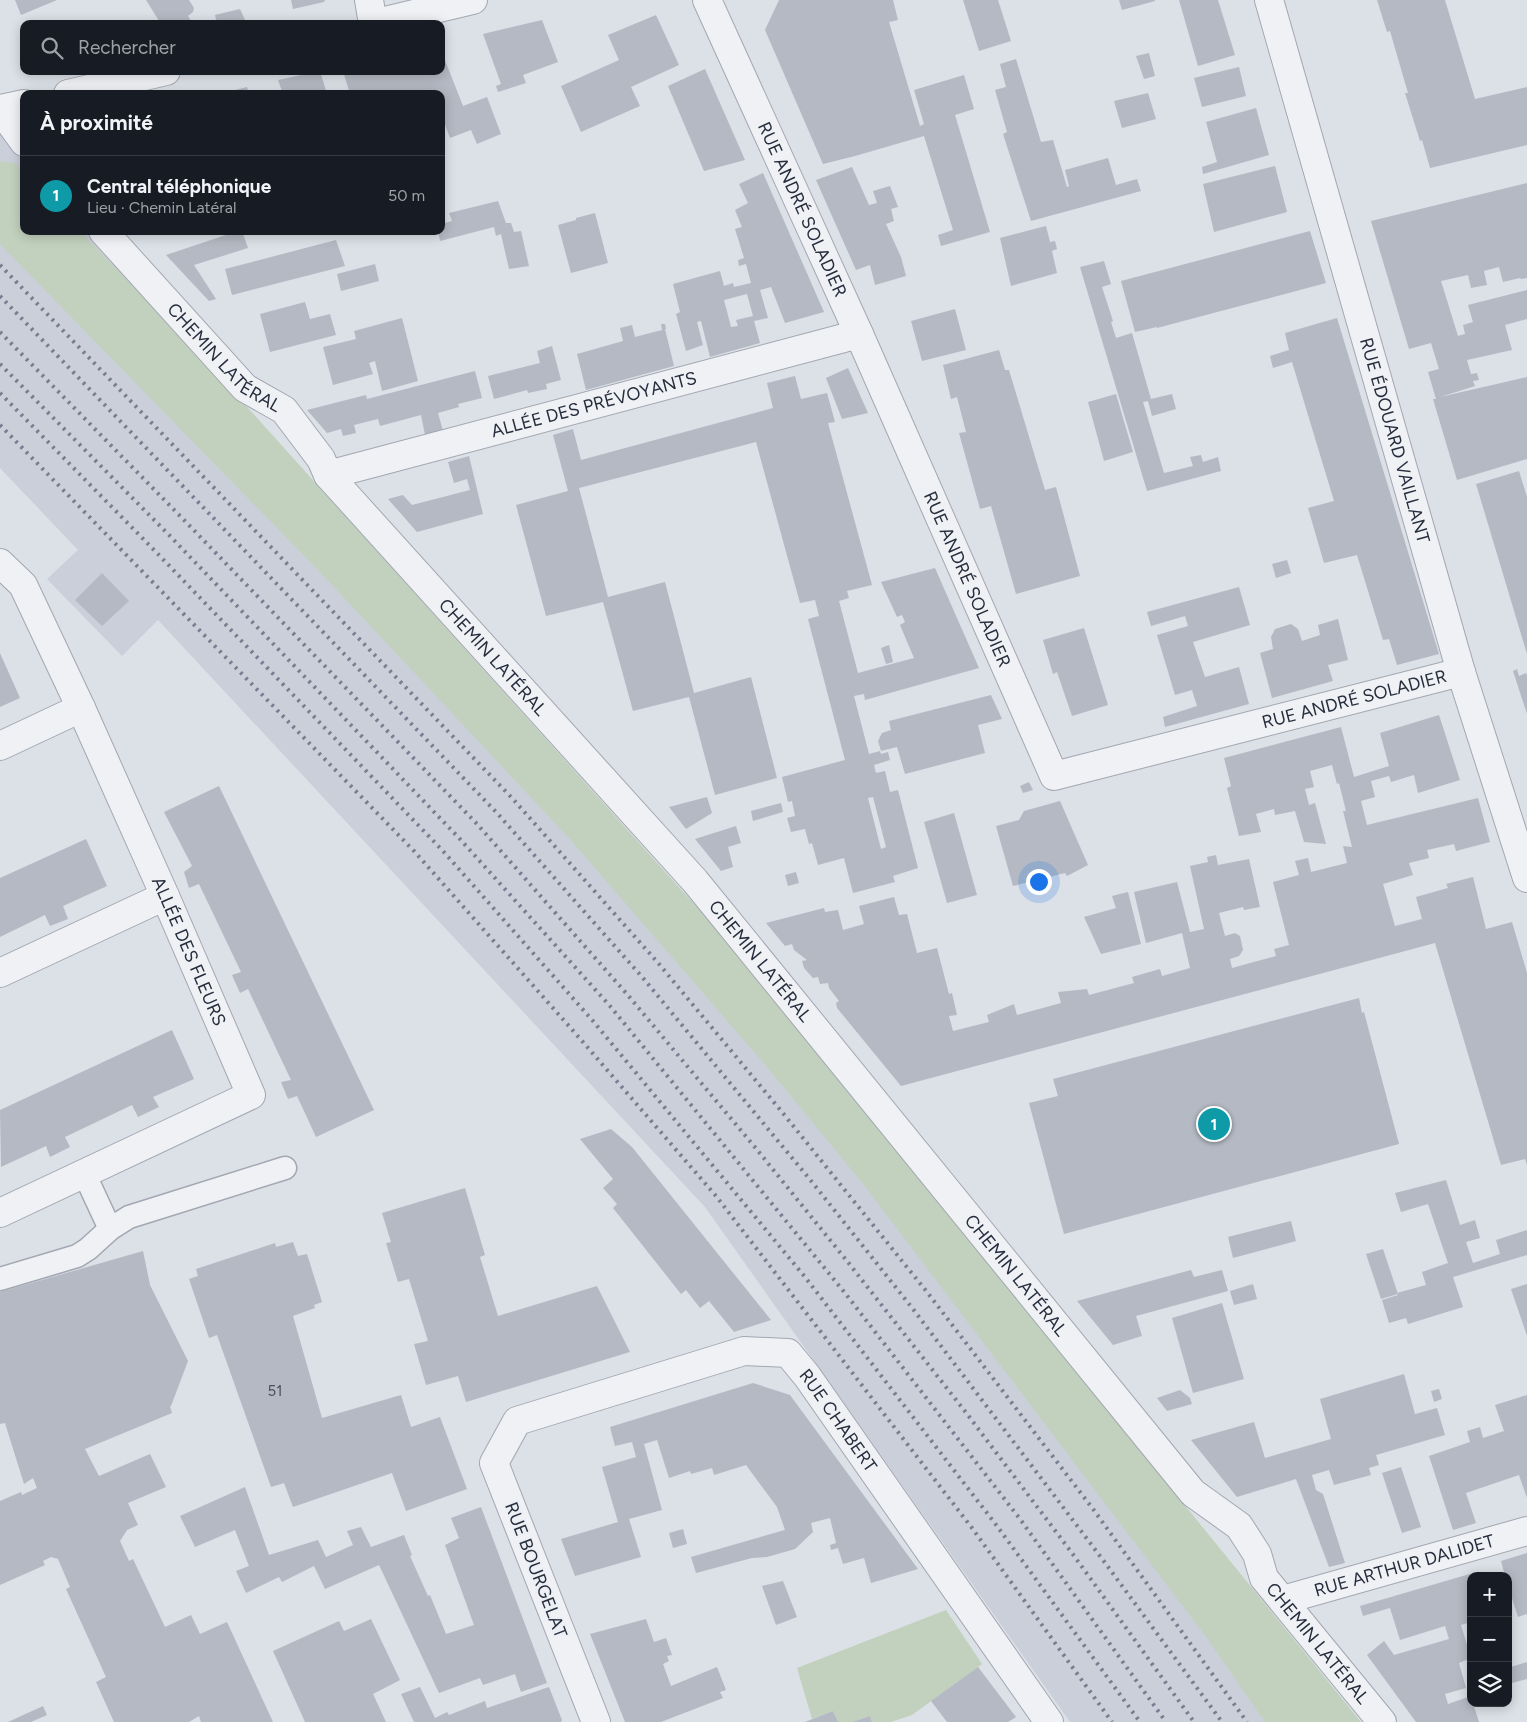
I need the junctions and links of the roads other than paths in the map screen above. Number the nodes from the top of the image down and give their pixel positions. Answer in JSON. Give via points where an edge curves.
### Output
{"nodes":[{"id":1,"x":368,"y":0,"type":"edge"},
{"id":2,"x":473,"y":0,"type":"edge"},
{"id":3,"x":706,"y":0,"type":"edge"},
{"id":4,"x":1268,"y":0,"type":"edge"},
{"id":5,"x":372,"y":20,"type":"edge"},
{"id":6,"x":390,"y":20,"type":"edge"},
{"id":7,"x":149,"y":75,"type":"edge"},
{"id":8,"x":85,"y":90,"type":"edge"},
{"id":9,"x":20,"y":105,"type":"edge"},
{"id":10,"x":0,"y":109,"type":"edge"},
{"id":11,"x":20,"y":136,"type":"edge"},
{"id":12,"x":107,"y":235,"type":"edge"},
{"id":13,"x":859,"y":334,"type":"junction"},
{"id":14,"x":328,"y":475,"type":"junction"},
{"id":15,"x":0,"y":563,"type":"edge"},
{"id":16,"x":1461,"y":672,"type":"junction"},
{"id":17,"x":81,"y":708,"type":"junction"},
{"id":18,"x":0,"y":746,"type":"edge"},
{"id":19,"x":1527,"y":878,"type":"edge"},
{"id":20,"x":165,"y":896,"type":"junction"},
{"id":21,"x":0,"y":973,"type":"edge"},
{"id":22,"x":285,"y":1168,"type":"dead end"},
{"id":23,"x":84,"y":1173,"type":"junction"},
{"id":24,"x":0,"y":1213,"type":"edge"},
{"id":25,"x":110,"y":1229,"type":"junction"},
{"id":26,"x":0,"y":1279,"type":"edge"},
{"id":27,"x":517,"y":1421,"type":"joint"},
{"id":28,"x":1527,"y":1531,"type":"edge"},
{"id":29,"x":1283,"y":1600,"type":"junction"},
{"id":30,"x":596,"y":1722,"type":"edge"},
{"id":31,"x":1049,"y":1722,"type":"edge"},
{"id":32,"x":1382,"y":1722,"type":"edge"}],
"edges":[{"from":1,"to":5,"type":"street"},
{"from":2,"to":6,"type":"street"},
{"from":3,"to":13,"type":"street","name":"RUE ANDRÉ SOLADIER"},
{"from":4,"to":16,"type":"street","name":"RUE ÉDOUARD VAILLANT"},
{"from":7,"to":8,"type":"street"},
{"from":9,"to":10,"type":"street"},
{"from":10,"to":11,"type":"street"},
{"from":12,"to":14,"type":"street","name":"CHEMIN LATÉRAL","via":[[245,388],[284,410],[322,459]]},
{"from":13,"to":14,"type":"street","name":"ALLÉE DES PRÉVOYANTS"},
{"from":13,"to":16,"type":"street","name":"RUE ANDRÉ SOLADIER","via":[[1054,776]]},
{"from":14,"to":29,"type":"street","name":"CHEMIN LATÉRAL","via":[[694,881],[1193,1493],[1239,1526],[1257,1554],[1264,1578]]},
{"from":15,"to":17,"type":"street","name":"ALLÉE DES FLEURS","via":[[24,585]]},
{"from":16,"to":19,"type":"street","name":"RUE ÉDOUARD VAILLANT"},
{"from":17,"to":18,"type":"street"},
{"from":17,"to":20,"type":"street","name":"ALLÉE DES FLEURS"},
{"from":20,"to":21,"type":"street"},
{"from":20,"to":23,"type":"street","name":"ALLÉE DES FLEURS","via":[[251,1095]]},
{"from":22,"to":25,"type":"lane","via":[[129,1217]]},
{"from":23,"to":24,"type":"street","name":"ALLÉE DES FLEURS"},
{"from":23,"to":25,"type":"lane"},
{"from":25,"to":26,"type":"lane","via":[[77,1256]]},
{"from":27,"to":30,"type":"street","name":"RUE BOURGELAT","via":[[494,1463]]},
{"from":27,"to":31,"type":"street","name":"RUE CHABERT","via":[[744,1351],[788,1353]]},
{"from":28,"to":29,"type":"street","name":"RUE ARTHUR DALIDET"},
{"from":29,"to":32,"type":"street","name":"CHEMIN LATÉRAL"}]}
